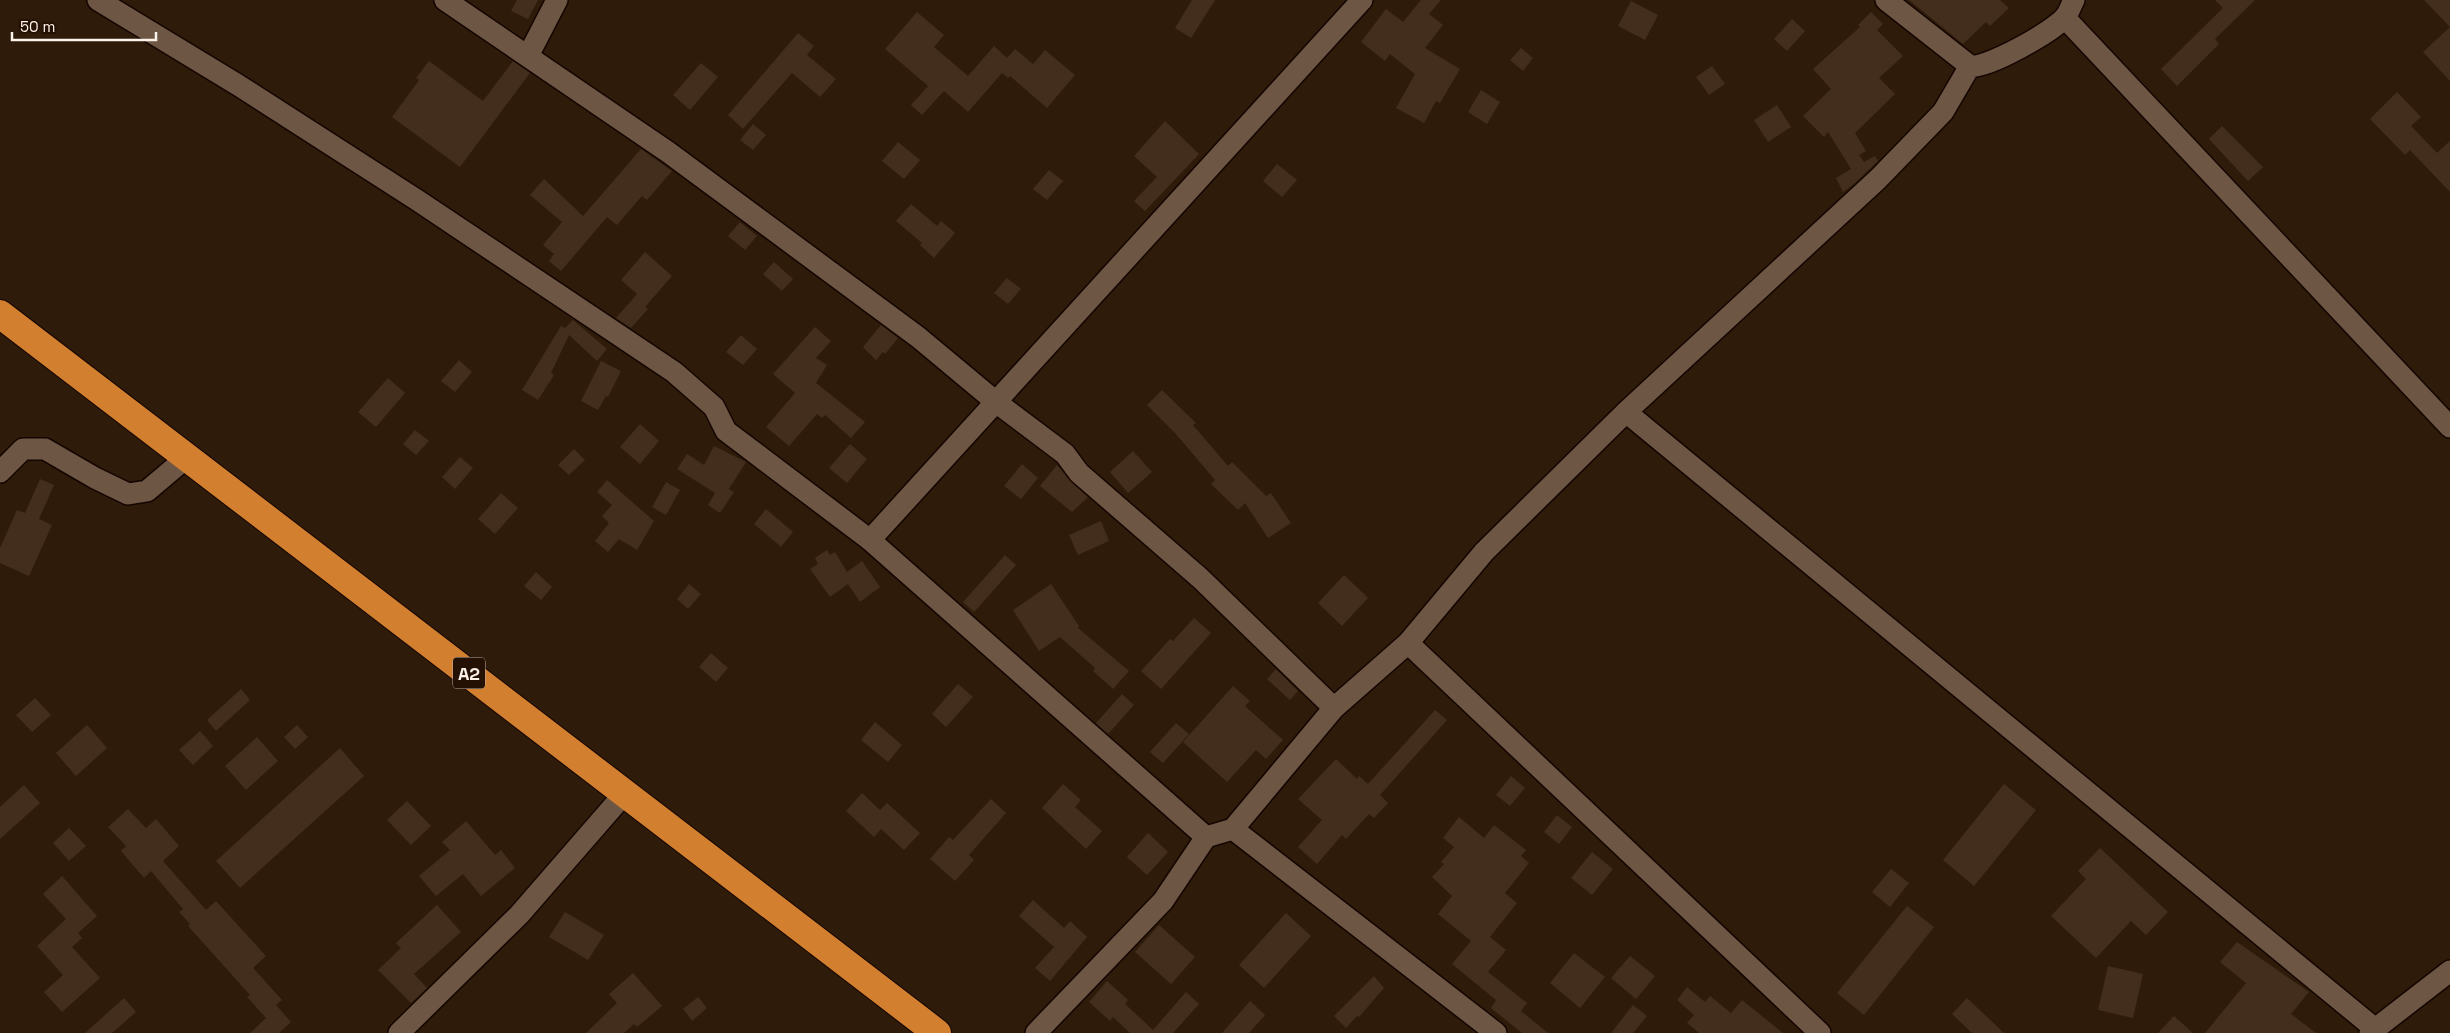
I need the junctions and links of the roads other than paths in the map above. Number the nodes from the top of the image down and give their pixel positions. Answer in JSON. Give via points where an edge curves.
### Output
{"nodes":[{"id":1,"x":98,"y":0,"type":"edge"},
{"id":2,"x":445,"y":0,"type":"edge"},
{"id":3,"x":557,"y":0,"type":"edge"},
{"id":4,"x":1362,"y":0,"type":"edge"},
{"id":5,"x":1886,"y":0,"type":"edge"},
{"id":6,"x":2069,"y":9,"type":"edge"},
{"id":7,"x":528,"y":56,"type":"junction"},
{"id":8,"x":1970,"y":66,"type":"junction"},
{"id":9,"x":0,"y":314,"type":"edge"},
{"id":10,"x":996,"y":402,"type":"junction"},
{"id":11,"x":1626,"y":412,"type":"junction"},
{"id":12,"x":2450,"y":427,"type":"edge"},
{"id":13,"x":186,"y":458,"type":"junction"},
{"id":14,"x":0,"y":472,"type":"edge"},
{"id":15,"x":870,"y":540,"type":"junction"},
{"id":16,"x":1408,"y":643,"type":"junction"},
{"id":17,"x":1334,"y":708,"type":"junction"},
{"id":18,"x":625,"y":793,"type":"junction"},
{"id":19,"x":1233,"y":829,"type":"junction"},
{"id":20,"x":1206,"y":837,"type":"junction"},
{"id":21,"x":2450,"y":971,"type":"edge"},
{"id":22,"x":2372,"y":1031,"type":"edge"},
{"id":23,"x":399,"y":1033,"type":"edge"},
{"id":24,"x":937,"y":1033,"type":"edge"},
{"id":25,"x":1036,"y":1033,"type":"edge"},
{"id":26,"x":1496,"y":1033,"type":"edge"},
{"id":27,"x":1820,"y":1033,"type":"edge"}],
"edges":[{"from":1,"to":15,"type":"street","via":[[417,200],[674,372],[714,407],[726,431]]},
{"from":2,"to":7,"type":"street"},
{"from":3,"to":7,"type":"street"},
{"from":4,"to":10,"type":"street"},
{"from":5,"to":8,"type":"street"},
{"from":6,"to":8,"type":"street","via":[[2014,52],[1977,67]]},
{"from":6,"to":12,"type":"street"},
{"from":7,"to":10,"type":"street","via":[[668,152],[918,338]]},
{"from":8,"to":11,"type":"street","via":[[1943,112],[1878,179]]},
{"from":9,"to":13,"type":"highway","number":"A2"},
{"from":10,"to":15,"type":"street"},
{"from":10,"to":17,"type":"street","via":[[1064,454],[1079,473],[1200,578]]},
{"from":11,"to":16,"type":"street","via":[[1484,552]]},
{"from":11,"to":22,"type":"street"},
{"from":13,"to":14,"type":"street","via":[[147,491],[128,494],[45,449],[22,449]]},
{"from":13,"to":18,"type":"highway","number":"A2"},
{"from":15,"to":20,"type":"street"},
{"from":16,"to":17,"type":"street"},
{"from":16,"to":27,"type":"street"},
{"from":17,"to":19,"type":"street"},
{"from":18,"to":23,"type":"street","via":[[519,915]]},
{"from":18,"to":24,"type":"highway","number":"A2"},
{"from":19,"to":20,"type":"street"},
{"from":19,"to":26,"type":"street"},
{"from":20,"to":25,"type":"street","via":[[1163,900]]},
{"from":21,"to":22,"type":"street"}]}
